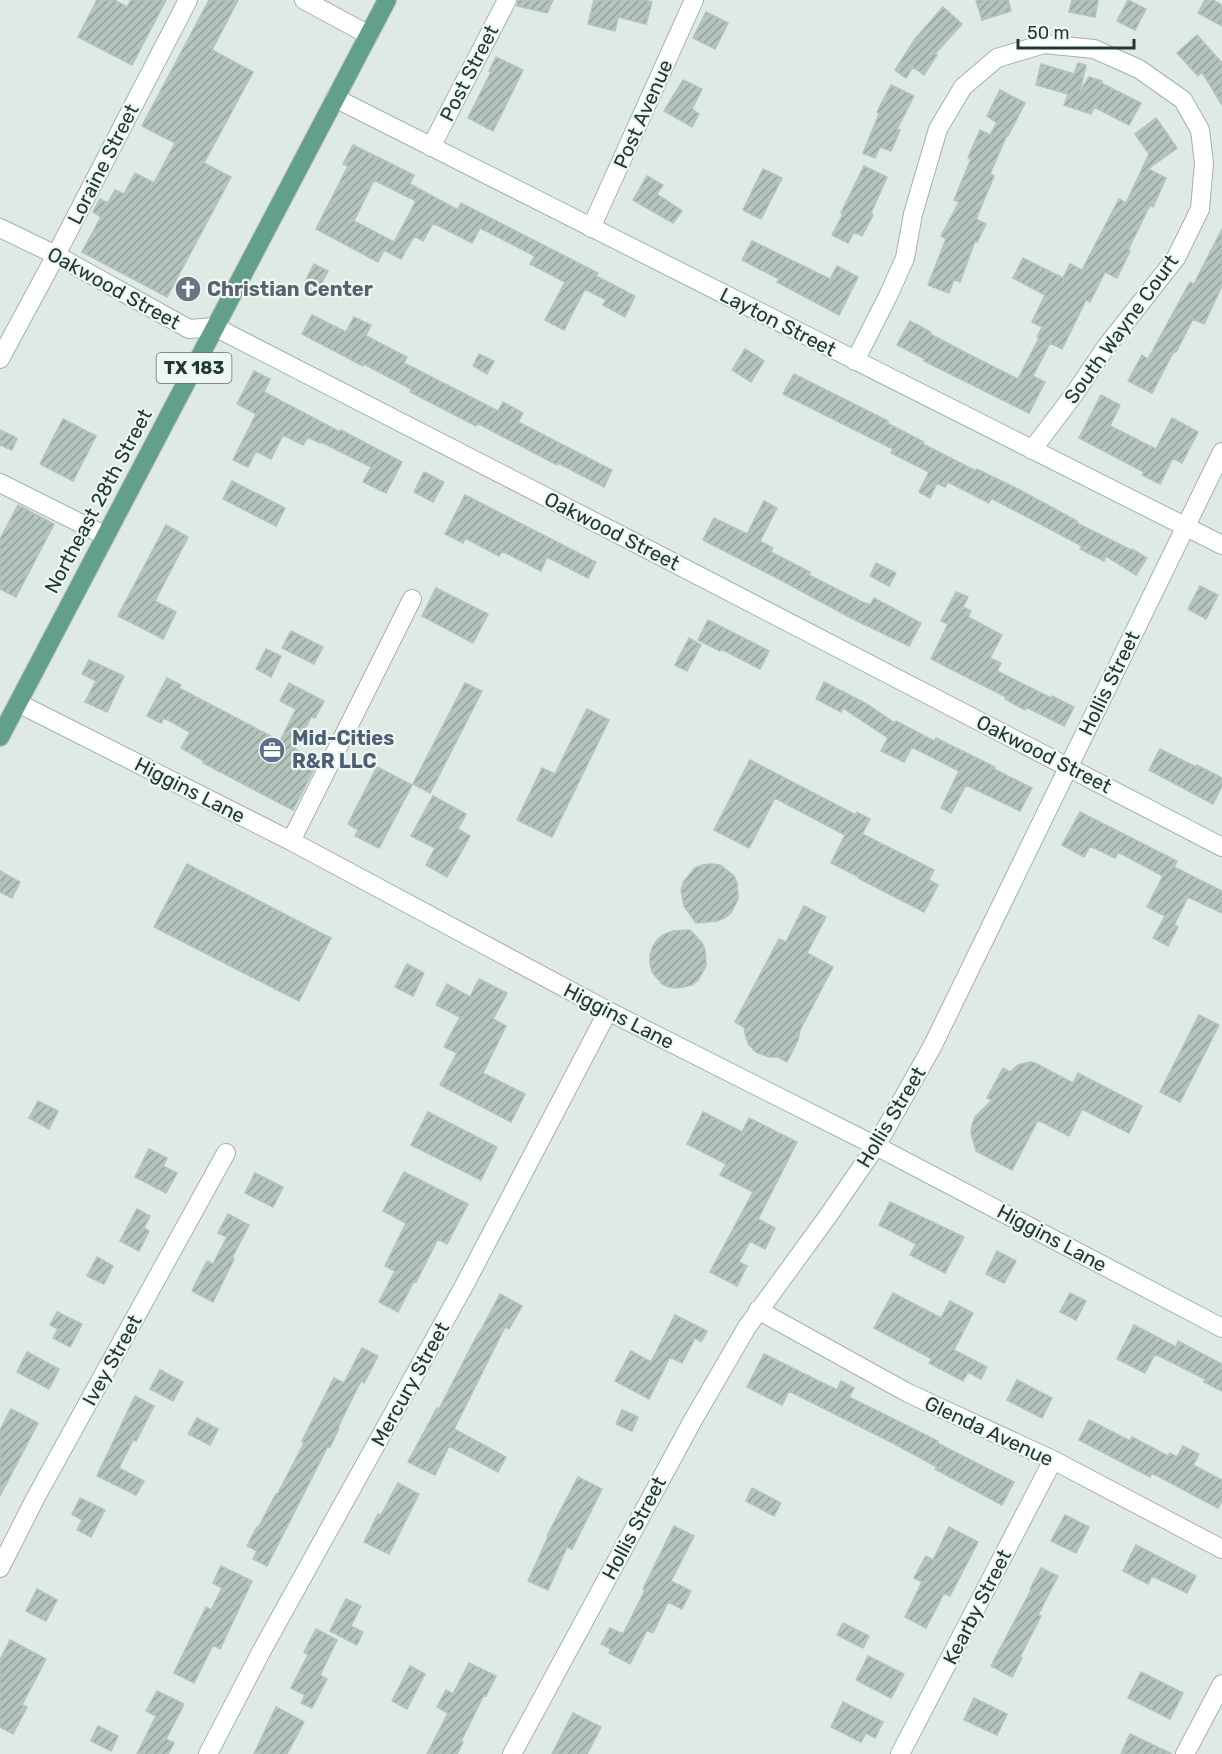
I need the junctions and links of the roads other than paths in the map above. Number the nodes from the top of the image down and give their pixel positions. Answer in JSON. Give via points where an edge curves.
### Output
{"nodes":[{"id":1,"x":188,"y":0,"type":"edge"},
{"id":2,"x":304,"y":0,"type":"edge"},
{"id":3,"x":387,"y":0,"type":"edge"},
{"id":4,"x":507,"y":0,"type":"edge"},
{"id":5,"x":694,"y":0,"type":"edge"},
{"id":6,"x":369,"y":35,"type":"junction"},
{"id":7,"x":335,"y":98,"type":"junction"},
{"id":8,"x":431,"y":147,"type":"junction"},
{"id":9,"x":0,"y":228,"type":"edge"},
{"id":10,"x":591,"y":228,"type":"junction"},
{"id":11,"x":56,"y":255,"type":"junction"},
{"id":12,"x":215,"y":327,"type":"junction"},
{"id":13,"x":0,"y":359,"type":"edge"},
{"id":14,"x":855,"y":361,"type":"junction"},
{"id":15,"x":1032,"y":450,"type":"junction"},
{"id":16,"x":1222,"y":452,"type":"edge"},
{"id":17,"x":0,"y":483,"type":"edge"},
{"id":18,"x":1186,"y":526,"type":"junction"},
{"id":19,"x":106,"y":536,"type":"junction"},
{"id":20,"x":1222,"y":545,"type":"edge"},
{"id":21,"x":412,"y":599,"type":"dead end"},
{"id":22,"x":18,"y":703,"type":"junction"},
{"id":23,"x":0,"y":736,"type":"edge"},
{"id":24,"x":1068,"y":766,"type":"junction"},
{"id":25,"x":291,"y":841,"type":"junction"},
{"id":26,"x":1222,"y":847,"type":"edge"},
{"id":27,"x":608,"y":1011,"type":"junction"},
{"id":28,"x":876,"y":1146,"type":"junction"},
{"id":29,"x":226,"y":1153,"type":"dead end"},
{"id":30,"x":758,"y":1310,"type":"junction"},
{"id":31,"x":1222,"y":1328,"type":"edge"},
{"id":32,"x":1053,"y":1460,"type":"junction"},
{"id":33,"x":1222,"y":1549,"type":"edge"},
{"id":34,"x":0,"y":1568,"type":"edge"},
{"id":35,"x":1222,"y":1684,"type":"edge"},
{"id":36,"x":207,"y":1754,"type":"edge"},
{"id":37,"x":512,"y":1754,"type":"edge"},
{"id":38,"x":900,"y":1754,"type":"edge"},
{"id":39,"x":1185,"y":1754,"type":"edge"}],
"edges":[{"from":1,"to":11,"type":"street","name":"Loraine Street"},
{"from":2,"to":6,"type":"street"},
{"from":3,"to":6,"type":"main road","name":"Northeast 28th Street","number":"TX 183"},
{"from":4,"to":8,"type":"street","name":"Post Street"},
{"from":5,"to":10,"type":"street","name":"Post Avenue"},
{"from":6,"to":7,"type":"main road","name":"Northeast 28th Street","number":"TX 183"},
{"from":7,"to":8,"type":"street","name":"Layton Street"},
{"from":7,"to":12,"type":"main road","name":"Northeast 28th Street","number":"TX 183"},
{"from":8,"to":10,"type":"street","name":"Layton Street"},
{"from":9,"to":11,"type":"street","name":"Oakwood Street"},
{"from":10,"to":14,"type":"street","name":"Layton Street"},
{"from":11,"to":12,"type":"street","name":"Oakwood Street","via":[[189,329]]},
{"from":11,"to":13,"type":"street","name":"Loraine Street"},
{"from":12,"to":19,"type":"main road","name":"Northeast 28th Street","number":"TX 183"},
{"from":12,"to":24,"type":"street","name":"Oakwood Street"},
{"from":14,"to":15,"type":"street","name":"Layton Street"},
{"from":14,"to":15,"type":"street","name":"South Wayne Court","via":[[905,258],[913,214],[938,129],[963,87],[997,58],[1044,44],[1094,49],[1138,69],[1183,100],[1200,130],[1204,164],[1200,209],[1176,258]]},
{"from":15,"to":18,"type":"street","name":"Layton Street"},
{"from":16,"to":18,"type":"street","name":"Hollis Street"},
{"from":17,"to":19,"type":"street"},
{"from":18,"to":20,"type":"street","name":"Layton Street"},
{"from":18,"to":24,"type":"street","name":"Hollis Street"},
{"from":19,"to":22,"type":"main road","name":"Northeast 28th Street","number":"TX 183"},
{"from":21,"to":25,"type":"street"},
{"from":22,"to":23,"type":"main road","name":"Northeast 28th Street","number":"TX 183"},
{"from":22,"to":25,"type":"street","name":"Higgins Lane"},
{"from":24,"to":26,"type":"street","name":"Oakwood Street"},
{"from":24,"to":28,"type":"street","name":"Hollis Street","via":[[955,1002]]},
{"from":25,"to":27,"type":"street","name":"Higgins Lane"},
{"from":27,"to":28,"type":"street","name":"Higgins Lane"},
{"from":27,"to":36,"type":"street","name":"Mercury Street","via":[[465,1284]]},
{"from":28,"to":30,"type":"street","name":"Hollis Street"},
{"from":28,"to":31,"type":"street","name":"Higgins Lane"},
{"from":29,"to":34,"type":"street","name":"Ivey Street"},
{"from":30,"to":32,"type":"street","name":"Glenda Avenue","via":[[909,1393]]},
{"from":30,"to":37,"type":"street","name":"Hollis Street","via":[[693,1420]]},
{"from":32,"to":33,"type":"street","name":"Glenda Avenue"},
{"from":32,"to":38,"type":"street","name":"Kearby Street"},
{"from":35,"to":39,"type":"street"}]}
